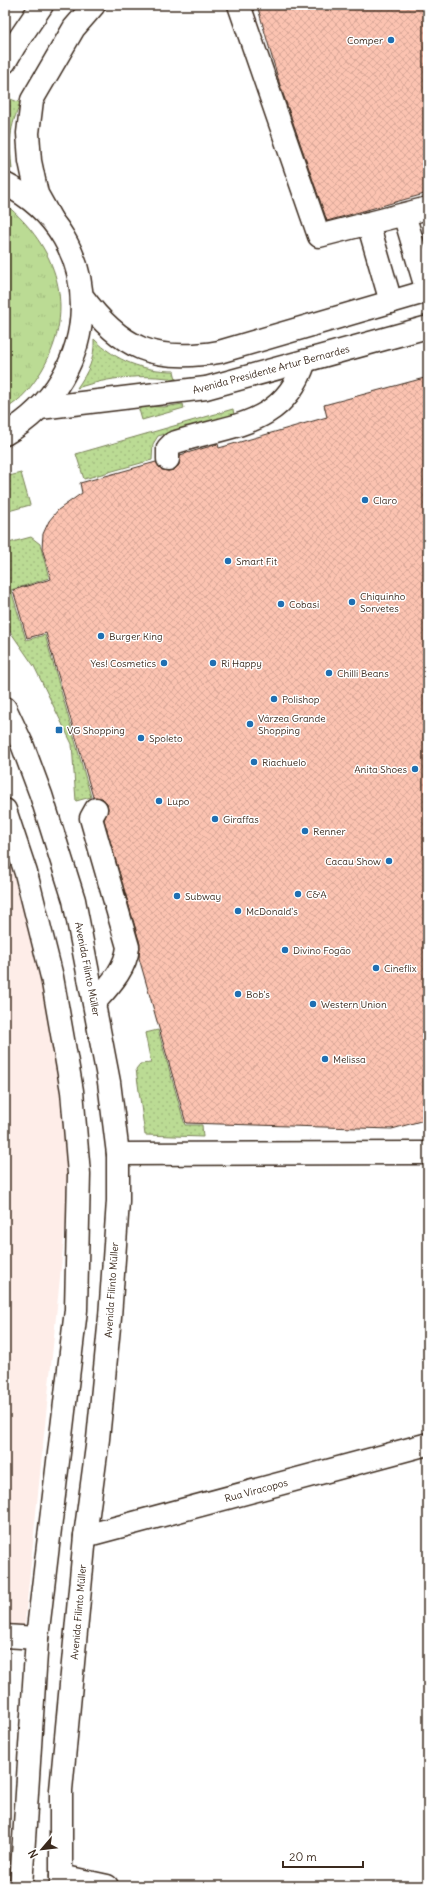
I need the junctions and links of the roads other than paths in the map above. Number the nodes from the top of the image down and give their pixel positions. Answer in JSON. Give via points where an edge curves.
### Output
{"nodes":[{"id":1,"x":42,"y":5,"type":"edge"},
{"id":2,"x":94,"y":5,"type":"edge"},
{"id":3,"x":239,"y":5,"type":"edge"},
{"id":4,"x":5,"y":62,"type":"edge"},
{"id":5,"x":5,"y":184,"type":"edge"},
{"id":6,"x":428,"y":208,"type":"edge"},
{"id":7,"x":404,"y":214,"type":"junction"},
{"id":8,"x":52,"y":220,"type":"junction"},
{"id":9,"x":368,"y":223,"type":"junction"},
{"id":10,"x":428,"y":291,"type":"edge"},
{"id":11,"x":82,"y":296,"type":"junction"},
{"id":12,"x":391,"y":302,"type":"junction"},
{"id":13,"x":428,"y":327,"type":"edge"},
{"id":14,"x":305,"y":361,"type":"junction"},
{"id":15,"x":40,"y":408,"type":"junction"},
{"id":16,"x":5,"y":434,"type":"edge"},
{"id":17,"x":168,"y":459,"type":"dead end"},
{"id":18,"x":5,"y":708,"type":"edge"},
{"id":19,"x":5,"y":810,"type":"edge"},
{"id":20,"x":96,"y":810,"type":"dead end"},
{"id":21,"x":94,"y":1002,"type":"junction"},
{"id":22,"x":428,"y":1153,"type":"edge"},
{"id":23,"x":118,"y":1154,"type":"junction"},
{"id":24,"x":428,"y":1444,"type":"edge"},
{"id":25,"x":85,"y":1536,"type":"junction"},
{"id":26,"x":5,"y":1636,"type":"edge"},
{"id":27,"x":37,"y":1638,"type":"junction"},
{"id":28,"x":61,"y":1881,"type":"edge"},
{"id":29,"x":21,"y":1886,"type":"edge"},
{"id":30,"x":107,"y":1886,"type":"edge"}],
"edges":[{"from":1,"to":4,"type":"main road"},
{"from":2,"to":8,"type":"main road","via":[[74,28],[32,100],[28,133],[30,162],[37,194]]},
{"from":3,"to":9,"type":"main road","via":[[319,236]]},
{"from":5,"to":8,"type":"main road","via":[[30,198]]},
{"from":6,"to":7,"type":"main road"},
{"from":7,"to":9,"type":"main road"},
{"from":7,"to":10,"type":"main road"},
{"from":8,"to":11,"type":"main road","via":[[62,232],[71,251]]},
{"from":9,"to":12,"type":"main road"},
{"from":10,"to":12,"type":"main road"},
{"from":11,"to":12,"type":"main road","via":[[106,326],[128,342],[157,354],[181,356],[219,352]]},
{"from":11,"to":15,"type":"main road","via":[[81,327],[73,356],[60,384]]},
{"from":13,"to":14,"type":"main road","name":"Avenida Presidente Artur Bernardes"},
{"from":14,"to":15,"type":"main road","name":"Avenida Presidente Artur Bernardes","via":[[198,389]]},
{"from":14,"to":17,"type":"main road","via":[[295,386],[273,410],[248,422],[173,443],[168,448]]},
{"from":15,"to":16,"type":"main road"},
{"from":18,"to":21,"type":"main road","name":"Avenida Filinto Müller","via":[[22,744],[59,848],[74,900]]},
{"from":19,"to":27,"type":"main road","via":[[26,873],[52,977],[72,1091],[79,1174],[76,1310]]},
{"from":20,"to":21,"type":"main road","via":[[91,818],[128,947],[123,966]]},
{"from":21,"to":23,"type":"main road","name":"Avenida Filinto Müller","via":[[110,1082]]},
{"from":22,"to":23,"type":"main road"},
{"from":23,"to":25,"type":"main road","name":"Avenida Filinto Müller","via":[[118,1201],[110,1317]]},
{"from":24,"to":25,"type":"main road","name":"Rua Viracopos"},
{"from":25,"to":28,"type":"main road","name":"Avenida Filinto Müller","via":[[61,1790]]},
{"from":26,"to":27,"type":"main road"},
{"from":27,"to":29,"type":"main road"},
{"from":28,"to":30,"type":"main road"}]}
